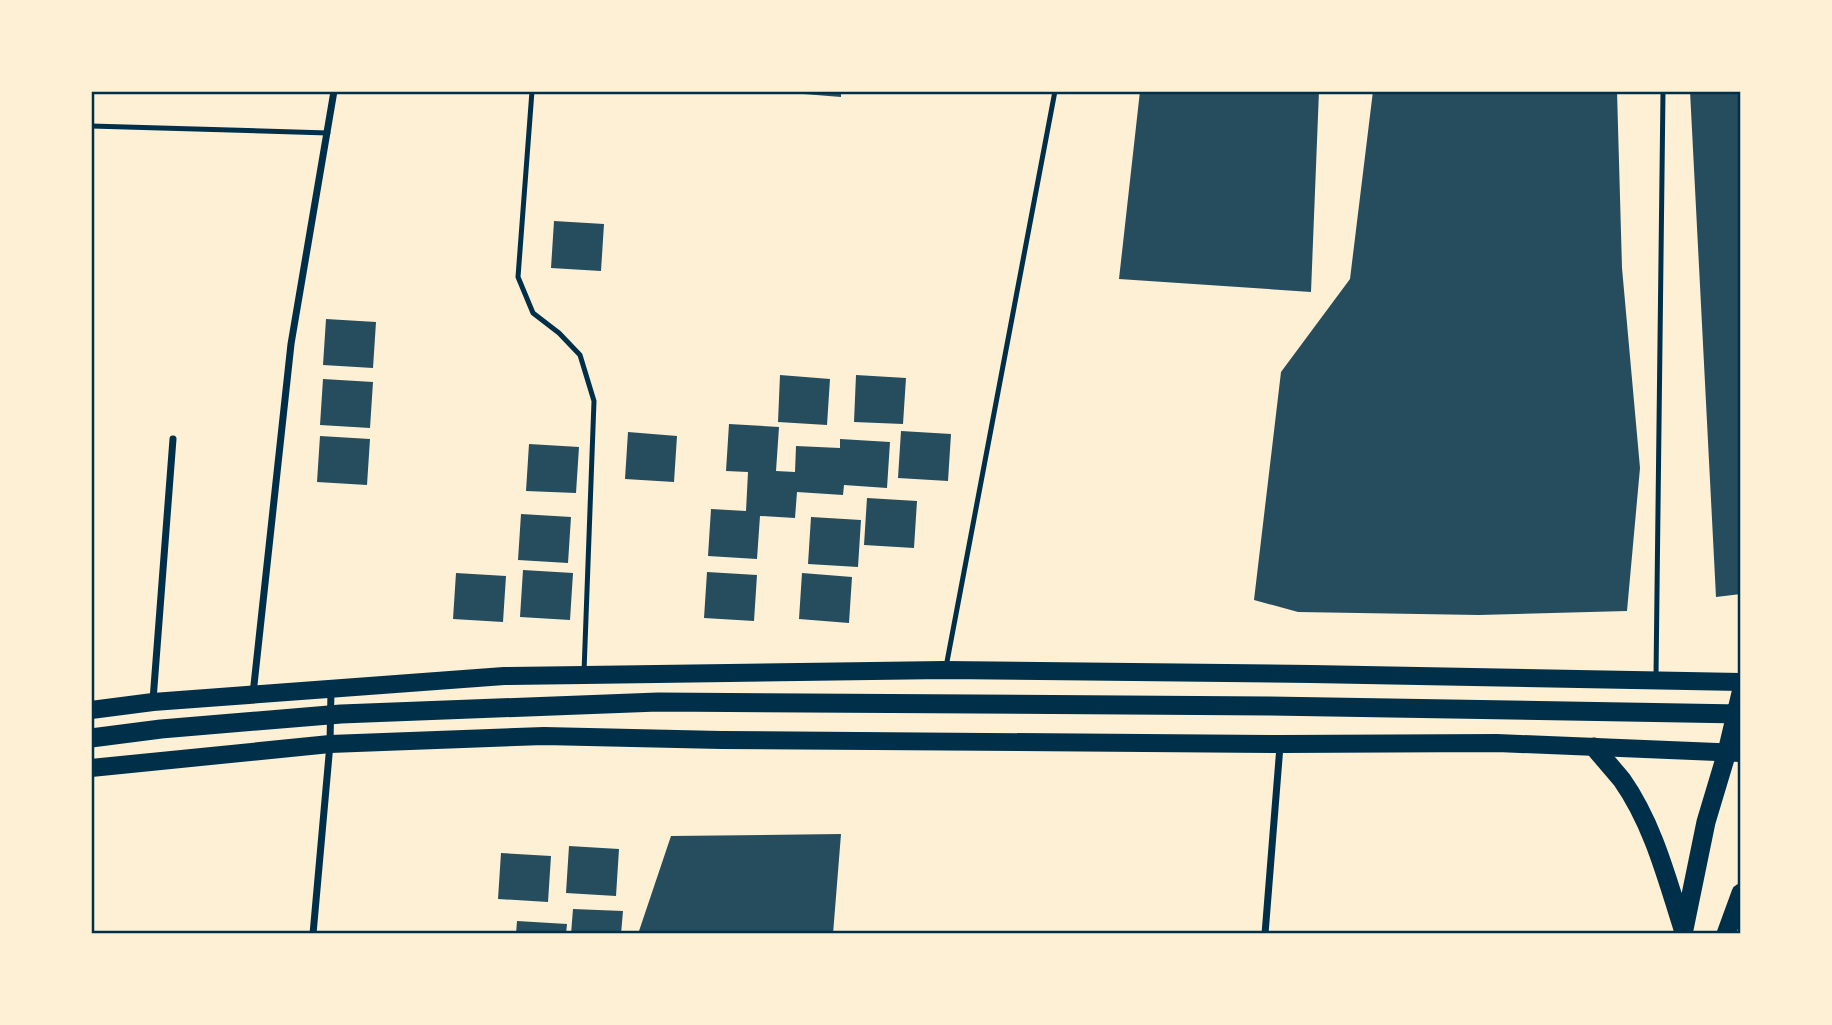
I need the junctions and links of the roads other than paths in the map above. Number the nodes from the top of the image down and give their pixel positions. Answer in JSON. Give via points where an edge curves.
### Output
{"nodes":[{"id":1,"x":334,"y":91,"type":"edge"},
{"id":2,"x":532,"y":91,"type":"edge"},
{"id":3,"x":1055,"y":91,"type":"edge"},
{"id":4,"x":1663,"y":91,"type":"edge"},
{"id":5,"x":91,"y":126,"type":"edge"},
{"id":6,"x":328,"y":134,"type":"junction"},
{"id":7,"x":173,"y":439,"type":"dead end"},
{"id":8,"x":945,"y":670,"type":"junction"},
{"id":9,"x":584,"y":675,"type":"junction"},
{"id":10,"x":1656,"y":679,"type":"junction"},
{"id":11,"x":1741,"y":682,"type":"edge"},
{"id":12,"x":331,"y":689,"type":"junction"},
{"id":13,"x":1741,"y":693,"type":"edge"},
{"id":14,"x":253,"y":695,"type":"junction"},
{"id":15,"x":153,"y":702,"type":"junction"},
{"id":16,"x":91,"y":710,"type":"edge"},
{"id":17,"x":1741,"y":714,"type":"edge"},
{"id":18,"x":91,"y":738,"type":"edge"},
{"id":19,"x":330,"y":744,"type":"junction"},
{"id":20,"x":1280,"y":744,"type":"junction"},
{"id":21,"x":1594,"y":747,"type":"junction"},
{"id":22,"x":1734,"y":752,"type":"edge"},
{"id":23,"x":91,"y":768,"type":"edge"},
{"id":24,"x":1741,"y":893,"type":"edge"},
{"id":25,"x":1683,"y":932,"type":"edge"},
{"id":26,"x":313,"y":934,"type":"edge"},
{"id":27,"x":1265,"y":934,"type":"edge"},
{"id":28,"x":1726,"y":934,"type":"edge"}],
"edges":[{"from":1,"to":6,"type":"street"},
{"from":2,"to":9,"type":"lane","via":[[518,277],[533,313],[580,355],[594,401]]},
{"from":3,"to":8,"type":"lane"},
{"from":4,"to":10,"type":"lane"},
{"from":5,"to":6,"type":"lane"},
{"from":6,"to":14,"type":"street","via":[[290,344]]},
{"from":7,"to":15,"type":"street"},
{"from":8,"to":9,"type":"main road"},
{"from":8,"to":10,"type":"main road"},
{"from":9,"to":12,"type":"main road"},
{"from":10,"to":11,"type":"main road"},
{"from":12,"to":14,"type":"main road"},
{"from":12,"to":19,"type":"street"},
{"from":13,"to":22,"type":"highway"},
{"from":14,"to":15,"type":"main road"},
{"from":15,"to":16,"type":"main road"},
{"from":17,"to":18,"type":"highway","via":[[658,702],[341,715]]},
{"from":19,"to":20,"type":"main road","via":[[544,736]]},
{"from":19,"to":23,"type":"main road"},
{"from":19,"to":26,"type":"street"},
{"from":20,"to":21,"type":"main road"},
{"from":20,"to":27,"type":"street"},
{"from":21,"to":22,"type":"main road"},
{"from":21,"to":25,"type":"highway","via":[[1623,782],[1645,820]]},
{"from":22,"to":25,"type":"highway","via":[[1706,822]]},
{"from":24,"to":28,"type":"highway"}]}
